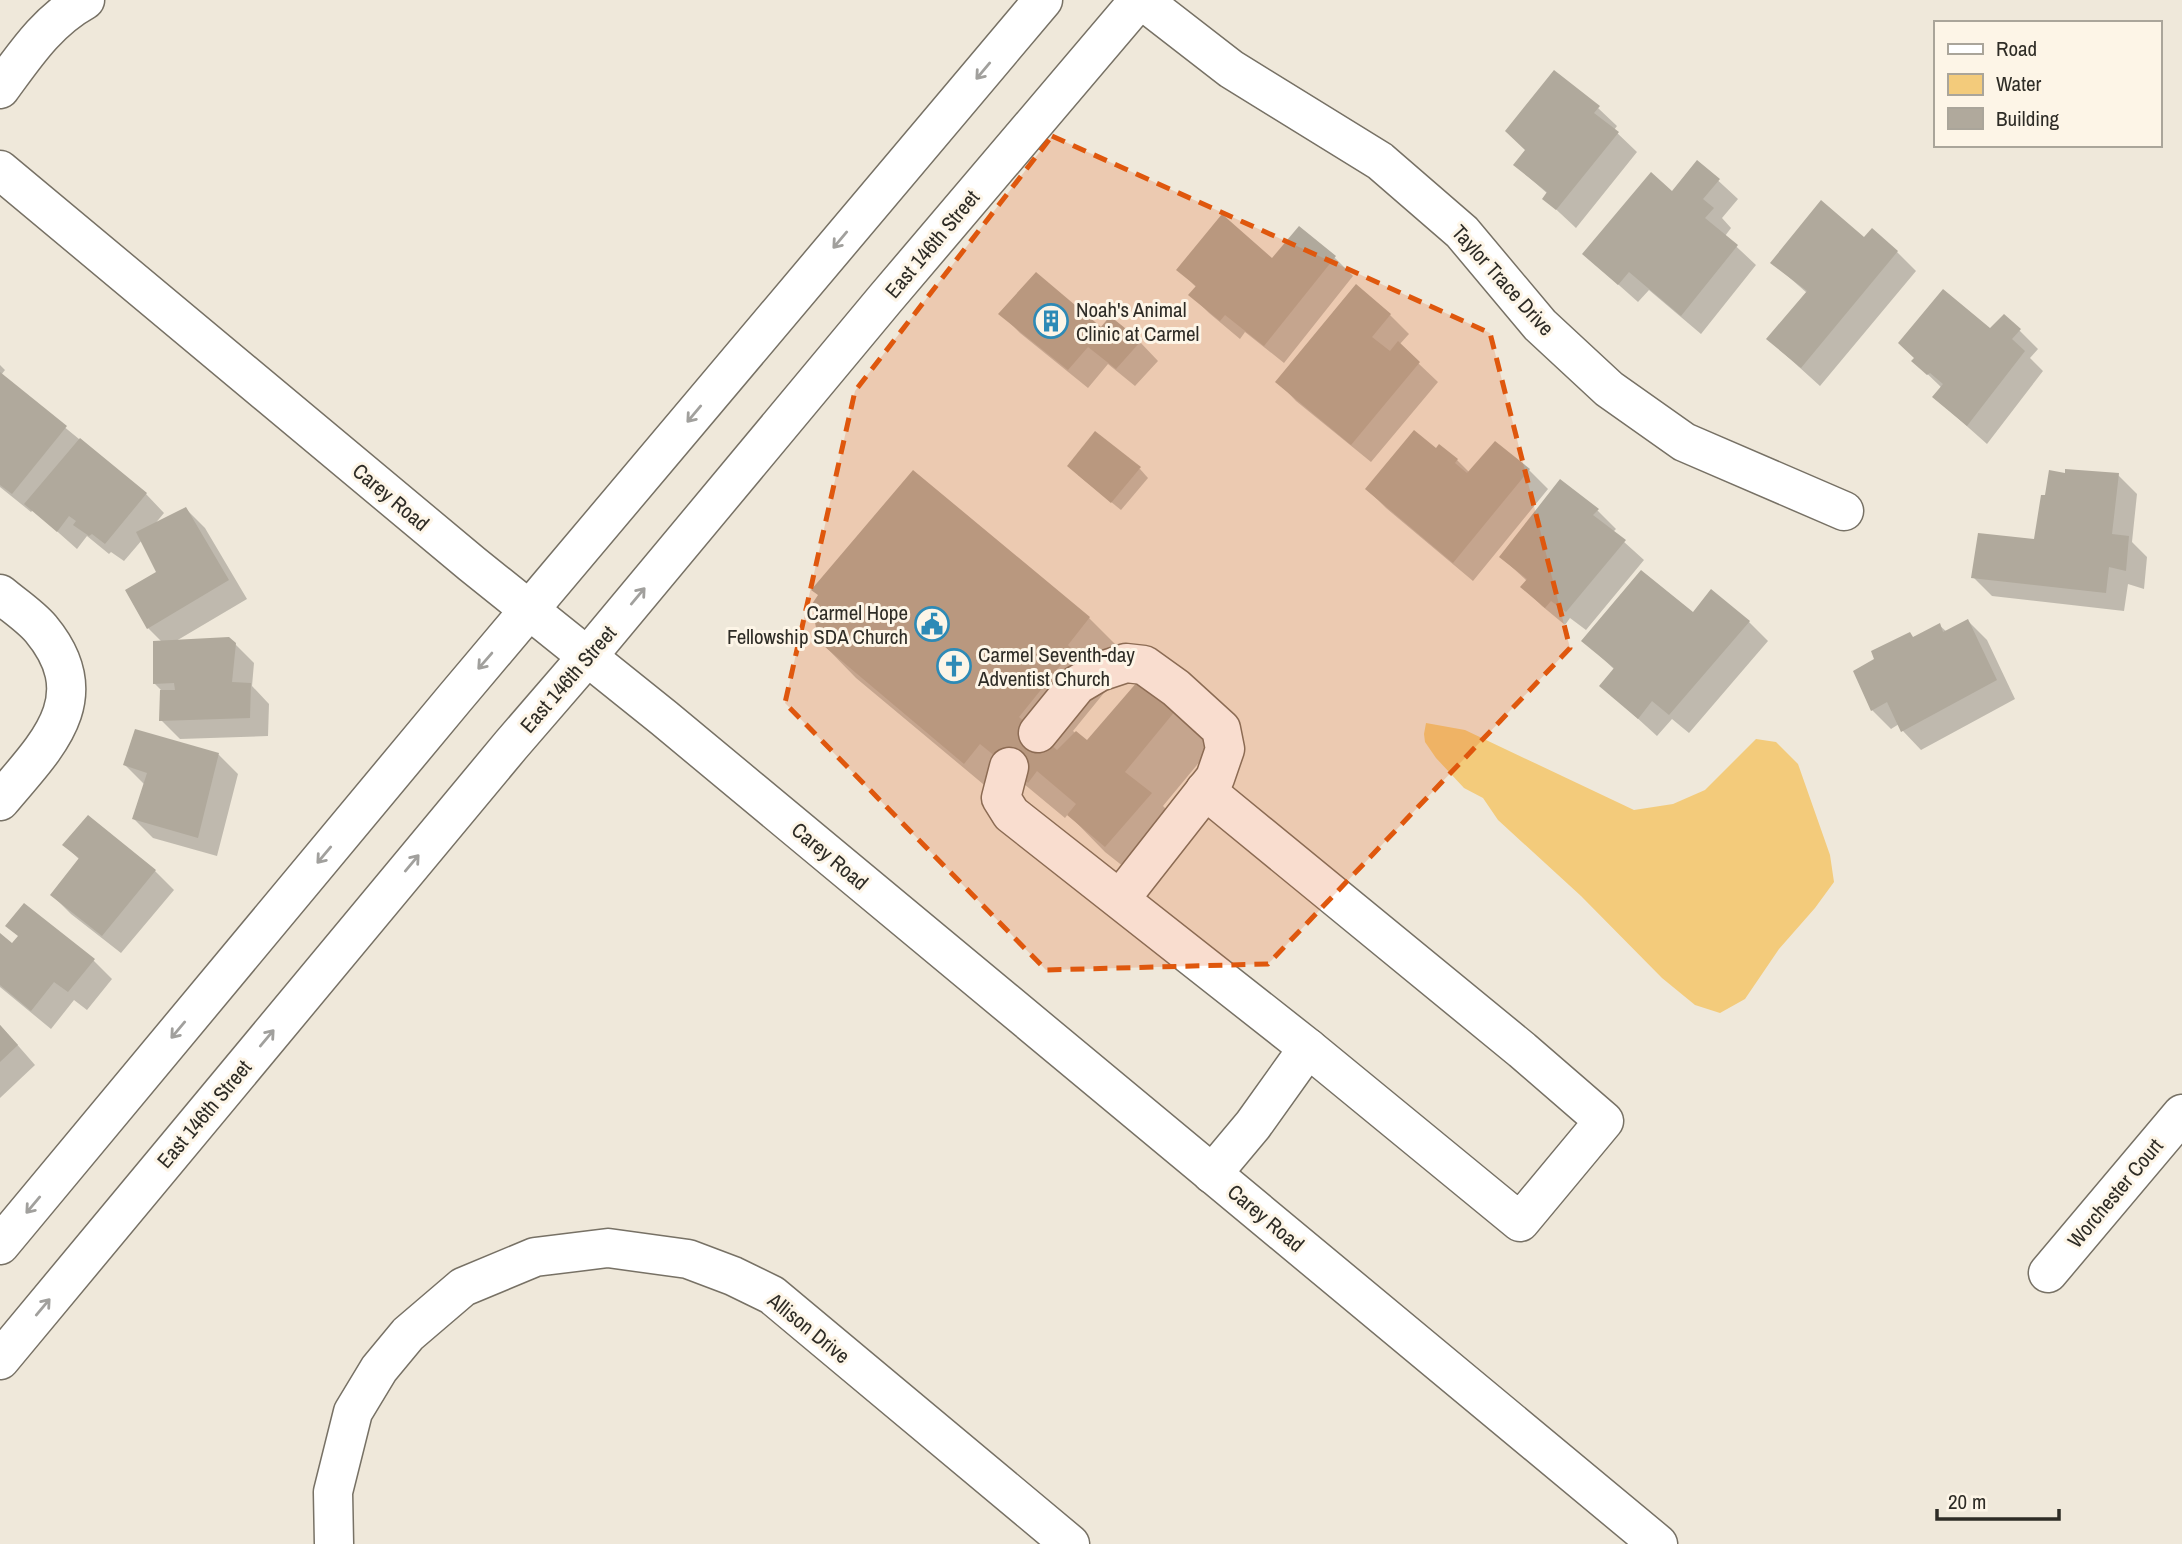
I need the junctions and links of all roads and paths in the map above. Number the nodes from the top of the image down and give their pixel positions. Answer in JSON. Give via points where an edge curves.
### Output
{"nodes":[{"id":1,"x":85,"y":0,"type":"edge"},
{"id":2,"x":1042,"y":0,"type":"edge"},
{"id":3,"x":1140,"y":0,"type":"edge"},
{"id":4,"x":1014,"y":15,"type":"edge"},
{"id":5,"x":0,"y":89,"type":"edge"},
{"id":6,"x":0,"y":170,"type":"edge"},
{"id":7,"x":1844,"y":510,"type":"dead end"},
{"id":8,"x":0,"y":594,"type":"edge"},
{"id":9,"x":530,"y":610,"type":"junction"},
{"id":10,"x":587,"y":657,"type":"junction"},
{"id":11,"x":1038,"y":733,"type":"dead end"},
{"id":12,"x":1009,"y":767,"type":"dead end"},
{"id":13,"x":1205,"y":790,"type":"junction"},
{"id":14,"x":0,"y":801,"type":"edge"},
{"id":15,"x":1120,"y":899,"type":"junction"},
{"id":16,"x":1308,"y":1048,"type":"junction"},
{"id":17,"x":2182,"y":1114,"type":"edge"},
{"id":18,"x":1212,"y":1174,"type":"junction"},
{"id":19,"x":0,"y":1245,"type":"edge"},
{"id":20,"x":2049,"y":1273,"type":"dead end"},
{"id":21,"x":0,"y":1360,"type":"edge"},
{"id":22,"x":334,"y":1544,"type":"edge"},
{"id":23,"x":1070,"y":1544,"type":"edge"},
{"id":24,"x":1658,"y":1544,"type":"edge"}],
"edges":[{"from":1,"to":5,"type":"street","via":[[41,33]]},
{"from":2,"to":4,"type":"street"},
{"from":3,"to":7,"type":"street","name":"Taylor Trace Drive","via":[[1231,69],[1380,161],[1462,232],[1540,325],[1609,389],[1684,442]]},
{"from":10,"to":3,"type":"street","name":"East 146th Street","one_way":true},
{"from":4,"to":9,"type":"street","one_way":true},
{"from":6,"to":9,"type":"street","name":"Carey Road"},
{"from":8,"to":14,"type":"street","via":[[39,626],[55,647],[66,695],[61,720],[48,743]]},
{"from":9,"to":10,"type":"street","name":"Carey Road"},
{"from":9,"to":19,"type":"street","one_way":true},
{"from":10,"to":18,"type":"street","name":"Carey Road"},
{"from":21,"to":10,"type":"street","name":"East 146th Street","one_way":true},
{"from":11,"to":13,"type":"street","via":[[1077,685],[1126,663],[1144,665],[1221,729],[1225,749],[1215,778]]},
{"from":12,"to":15,"type":"street","via":[[1001,798],[1011,814]]},
{"from":13,"to":15,"type":"street"},
{"from":13,"to":16,"type":"street","via":[[1604,1121],[1520,1222]]},
{"from":15,"to":16,"type":"street"},
{"from":16,"to":18,"type":"street"},
{"from":17,"to":20,"type":"street","name":"Worchester Court"},
{"from":18,"to":24,"type":"street","name":"Carey Road"},
{"from":22,"to":23,"type":"street","name":"Allison Drive","via":[[333,1492],[353,1412],[379,1369],[408,1334],[463,1287],[535,1257],[608,1248],[688,1259],[772,1295]]}]}
